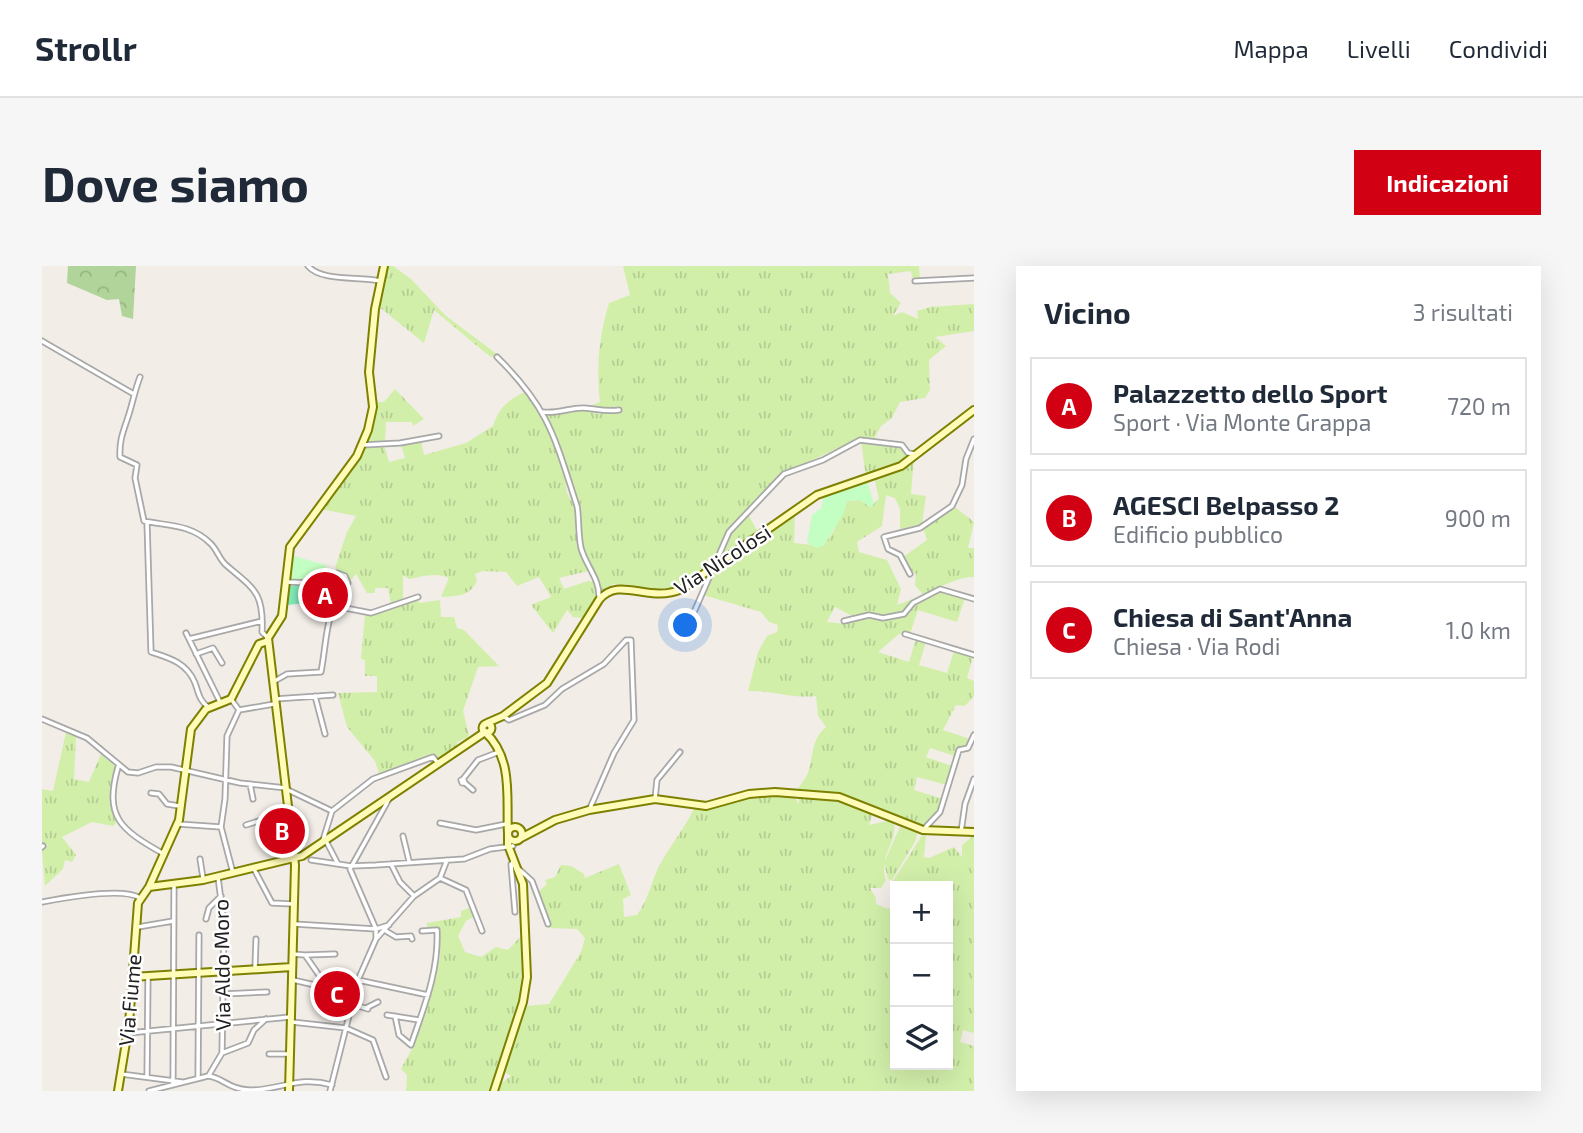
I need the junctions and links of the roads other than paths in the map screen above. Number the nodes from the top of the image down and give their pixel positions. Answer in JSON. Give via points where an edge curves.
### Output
{"nodes":[{"id":1,"x":308,"y":266,"type":"edge"},
{"id":2,"x":384,"y":266,"type":"edge"},
{"id":3,"x":974,"y":278,"type":"edge"},
{"id":4,"x":380,"y":281,"type":"junction"},
{"id":5,"x":915,"y":281,"type":"dead end"},
{"id":6,"x":42,"y":341,"type":"edge"},
{"id":7,"x":497,"y":357,"type":"dead end"},
{"id":8,"x":140,"y":377,"type":"dead end"},
{"id":9,"x":132,"y":393,"type":"junction"},
{"id":10,"x":619,"y":410,"type":"dead end"},
{"id":11,"x":974,"y":410,"type":"edge"},
{"id":12,"x":543,"y":412,"type":"junction"},
{"id":13,"x":439,"y":436,"type":"dead end"},
{"id":14,"x":974,"y":439,"type":"edge"},
{"id":15,"x":363,"y":445,"type":"junction"},
{"id":16,"x":918,"y":454,"type":"junction"},
{"id":17,"x":147,"y":523,"type":"junction"},
{"id":18,"x":712,"y":569,"type":"junction"},
{"id":19,"x":910,"y":574,"type":"dead end"},
{"id":20,"x":286,"y":582,"type":"junction"},
{"id":21,"x":418,"y":597,"type":"dead end"},
{"id":22,"x":974,"y":599,"type":"edge"},
{"id":23,"x":599,"y":600,"type":"junction"},
{"id":24,"x":335,"y":606,"type":"junction"},
{"id":25,"x":691,"y":619,"type":"dead end"},
{"id":26,"x":262,"y":621,"type":"junction"},
{"id":27,"x":844,"y":621,"type":"dead end"},
{"id":28,"x":186,"y":632,"type":"dead end"},
{"id":29,"x":905,"y":634,"type":"dead end"},
{"id":30,"x":189,"y":639,"type":"junction"},
{"id":31,"x":268,"y":640,"type":"junction"},
{"id":32,"x":196,"y":654,"type":"junction"},
{"id":33,"x":974,"y":654,"type":"edge"},
{"id":34,"x":222,"y":663,"type":"dead end"},
{"id":35,"x":273,"y":682,"type":"junction"},
{"id":36,"x":333,"y":695,"type":"dead end"},
{"id":37,"x":315,"y":696,"type":"junction"},
{"id":38,"x":231,"y":699,"type":"junction"},
{"id":39,"x":276,"y":701,"type":"junction"},
{"id":40,"x":220,"y":702,"type":"junction"},
{"id":41,"x":208,"y":707,"type":"junction"},
{"id":42,"x":239,"y":710,"type":"junction"},
{"id":43,"x":501,"y":717,"type":"junction"},
{"id":44,"x":42,"y":719,"type":"edge"},
{"id":45,"x":487,"y":728,"type":"junction"},
{"id":46,"x":326,"y":734,"type":"dead end"},
{"id":47,"x":974,"y":735,"type":"edge"},
{"id":48,"x":968,"y":748,"type":"junction"},
{"id":49,"x":499,"y":752,"type":"junction"},
{"id":50,"x":680,"y":752,"type":"dead end"},
{"id":51,"x":974,"y":752,"type":"edge"},
{"id":52,"x":437,"y":762,"type":"junction"},
{"id":53,"x":118,"y":767,"type":"junction"},
{"id":54,"x":186,"y":770,"type":"junction"},
{"id":55,"x":225,"y":777,"type":"junction"},
{"id":56,"x":974,"y":779,"type":"edge"},
{"id":57,"x":250,"y":784,"type":"junction"},
{"id":58,"x":286,"y":788,"type":"junction"},
{"id":59,"x":473,"y":790,"type":"dead end"},
{"id":60,"x":151,"y":793,"type":"dead end"},
{"id":61,"x":253,"y":799,"type":"dead end"},
{"id":62,"x":655,"y":799,"type":"junction"},
{"id":63,"x":181,"y":807,"type":"junction"},
{"id":64,"x":380,"y":807,"type":"junction"},
{"id":65,"x":370,"y":810,"type":"junction"},
{"id":66,"x":589,"y":810,"type":"junction"},
{"id":67,"x":332,"y":811,"type":"junction"},
{"id":68,"x":288,"y":812,"type":"junction"},
{"id":69,"x":378,"y":817,"type":"junction"},
{"id":70,"x":508,"y":819,"type":"junction"},
{"id":71,"x":440,"y":823,"type":"dead end"},
{"id":72,"x":178,"y":824,"type":"junction"},
{"id":73,"x":246,"y":824,"type":"dead end"},
{"id":74,"x":221,"y":827,"type":"junction"},
{"id":75,"x":497,"y":827,"type":"junction"},
{"id":76,"x":541,"y":827,"type":"junction"},
{"id":77,"x":516,"y":828,"type":"junction"},
{"id":78,"x":923,"y":830,"type":"junction"},
{"id":79,"x":961,"y":832,"type":"junction"},
{"id":80,"x":974,"y":832,"type":"edge"},
{"id":81,"x":508,"y":833,"type":"junction"},
{"id":82,"x":403,"y":836,"type":"dead end"},
{"id":83,"x":324,"y":841,"type":"junction"},
{"id":84,"x":515,"y":843,"type":"junction"},
{"id":85,"x":162,"y":853,"type":"junction"},
{"id":86,"x":292,"y":858,"type":"junction"},
{"id":87,"x":200,"y":859,"type":"dead end"},
{"id":88,"x":311,"y":860,"type":"dead end"},
{"id":89,"x":447,"y":860,"type":"junction"},
{"id":90,"x":409,"y":861,"type":"junction"},
{"id":91,"x":516,"y":861,"type":"junction"},
{"id":92,"x":391,"y":863,"type":"junction"},
{"id":93,"x":338,"y":864,"type":"junction"},
{"id":94,"x":351,"y":866,"type":"junction"},
{"id":95,"x":254,"y":867,"type":"junction"},
{"id":96,"x":520,"y":870,"type":"junction"},
{"id":97,"x":233,"y":873,"type":"junction"},
{"id":98,"x":218,"y":877,"type":"junction"},
{"id":99,"x":440,"y":878,"type":"junction"},
{"id":100,"x":203,"y":880,"type":"junction"},
{"id":101,"x":174,"y":884,"type":"junction"},
{"id":102,"x":149,"y":887,"type":"junction"},
{"id":103,"x":221,"y":896,"type":"junction"},
{"id":104,"x":414,"y":896,"type":"junction"},
{"id":105,"x":140,"y":899,"type":"junction"},
{"id":106,"x":42,"y":902,"type":"edge"},
{"id":107,"x":294,"y":904,"type":"junction"},
{"id":108,"x":515,"y":912,"type":"dead end"},
{"id":109,"x":206,"y":919,"type":"dead end"},
{"id":110,"x":173,"y":920,"type":"junction"},
{"id":111,"x":294,"y":923,"type":"junction"},
{"id":112,"x":391,"y":923,"type":"junction"},
{"id":113,"x":548,"y":924,"type":"dead end"},
{"id":114,"x":136,"y":928,"type":"junction"},
{"id":115,"x":375,"y":928,"type":"junction"},
{"id":116,"x":386,"y":931,"type":"junction"},
{"id":117,"x":422,"y":931,"type":"dead end"},
{"id":118,"x":482,"y":931,"type":"dead end"},
{"id":119,"x":199,"y":935,"type":"dead end"},
{"id":120,"x":256,"y":939,"type":"dead end"},
{"id":121,"x":376,"y":939,"type":"junction"},
{"id":122,"x":412,"y":939,"type":"dead end"},
{"id":123,"x":293,"y":954,"type":"junction"},
{"id":124,"x":335,"y":954,"type":"dead end"},
{"id":125,"x":305,"y":955,"type":"junction"},
{"id":126,"x":292,"y":968,"type":"junction"},
{"id":127,"x":255,"y":970,"type":"junction"},
{"id":128,"x":223,"y":972,"type":"junction"},
{"id":129,"x":198,"y":973,"type":"junction"},
{"id":130,"x":173,"y":974,"type":"junction"},
{"id":131,"x":132,"y":976,"type":"junction"},
{"id":132,"x":148,"y":976,"type":"junction"},
{"id":133,"x":291,"y":979,"type":"junction"},
{"id":134,"x":358,"y":980,"type":"junction"},
{"id":135,"x":324,"y":987,"type":"junction"},
{"id":136,"x":330,"y":989,"type":"junction"},
{"id":137,"x":267,"y":992,"type":"dead end"},
{"id":138,"x":223,"y":994,"type":"junction"},
{"id":139,"x":354,"y":994,"type":"junction"},
{"id":140,"x":428,"y":995,"type":"junction"},
{"id":141,"x":378,"y":1002,"type":"dead end"},
{"id":142,"x":352,"y":1003,"type":"junction"},
{"id":143,"x":387,"y":1015,"type":"dead end"},
{"id":144,"x":394,"y":1016,"type":"junction"},
{"id":145,"x":266,"y":1019,"type":"junction"},
{"id":146,"x":290,"y":1019,"type":"junction"},
{"id":147,"x":419,"y":1020,"type":"junction"},
{"id":148,"x":223,"y":1024,"type":"junction"},
{"id":149,"x":198,"y":1026,"type":"junction"},
{"id":150,"x":346,"y":1028,"type":"junction"},
{"id":151,"x":172,"y":1029,"type":"junction"},
{"id":152,"x":147,"y":1031,"type":"junction"},
{"id":153,"x":128,"y":1033,"type":"junction"},
{"id":154,"x":222,"y":1053,"type":"junction"},
{"id":155,"x":269,"y":1054,"type":"dead end"},
{"id":156,"x":290,"y":1054,"type":"junction"},
{"id":157,"x":121,"y":1074,"type":"junction"},
{"id":158,"x":208,"y":1076,"type":"junction"},
{"id":159,"x":146,"y":1077,"type":"junction"},
{"id":160,"x":386,"y":1077,"type":"dead end"},
{"id":161,"x":198,"y":1078,"type":"junction"},
{"id":162,"x":172,"y":1082,"type":"junction"},
{"id":163,"x":289,"y":1087,"type":"edge"},
{"id":164,"x":331,"y":1088,"type":"edge"},
{"id":165,"x":118,"y":1091,"type":"edge"},
{"id":166,"x":149,"y":1091,"type":"edge"},
{"id":167,"x":494,"y":1091,"type":"edge"}],
"edges":[{"from":1,"to":4,"type":"street","via":[[329,275]]},
{"from":2,"to":4,"type":"street"},
{"from":3,"to":5,"type":"street"},
{"from":4,"to":15,"type":"street","via":[[368,378],[373,412]]},
{"from":6,"to":9,"type":"street"},
{"from":7,"to":12,"type":"street"},
{"from":8,"to":9,"type":"street"},
{"from":9,"to":17,"type":"street","via":[[120,436],[120,457],[136,462],[135,478]]},
{"from":10,"to":12,"type":"street"},
{"from":11,"to":16,"type":"street","name":"Via Nicolosi"},
{"from":12,"to":23,"type":"street","via":[[565,462],[578,509],[577,532],[585,562],[598,584]]},
{"from":13,"to":15,"type":"street"},
{"from":14,"to":19,"type":"street","via":[[962,485],[951,506],[920,528],[884,537],[888,549],[900,555]]},
{"from":15,"to":20,"type":"street","via":[[293,541]]},
{"from":16,"to":18,"type":"street","name":"Via Nicolosi","via":[[894,469],[817,495]]},
{"from":16,"to":18,"type":"street","via":[[908,453],[902,444],[864,440],[784,474],[729,532]]},
{"from":17,"to":26,"type":"street","via":[[177,525],[203,537],[223,563],[252,586],[263,606]]},
{"from":17,"to":41,"type":"street","via":[[151,652],[188,670],[198,697]]},
{"from":18,"to":23,"type":"street","name":"Via Nicolosi","via":[[669,594],[616,588]]},
{"from":18,"to":25,"type":"street"},
{"from":20,"to":24,"type":"street","via":[[313,583],[343,574],[348,583]]},
{"from":20,"to":31,"type":"street","via":[[282,616]]},
{"from":21,"to":24,"type":"street","via":[[371,612]]},
{"from":22,"to":27,"type":"street","via":[[940,589],[913,603],[904,614]]},
{"from":23,"to":43,"type":"street","via":[[552,678]]},
{"from":24,"to":35,"type":"street","via":[[327,624],[321,672],[287,674]]},
{"from":26,"to":30,"type":"street"},
{"from":26,"to":31,"type":"street"},
{"from":28,"to":30,"type":"street"},
{"from":29,"to":33,"type":"street"},
{"from":30,"to":32,"type":"street"},
{"from":31,"to":35,"type":"street"},
{"from":31,"to":38,"type":"street","via":[[259,644]]},
{"from":32,"to":34,"type":"street","via":[[215,648]]},
{"from":32,"to":40,"type":"street"},
{"from":35,"to":39,"type":"street"},
{"from":36,"to":37,"type":"street"},
{"from":37,"to":39,"type":"street"},
{"from":37,"to":46,"type":"street"},
{"from":38,"to":40,"type":"street"},
{"from":38,"to":42,"type":"street"},
{"from":39,"to":42,"type":"street"},
{"from":39,"to":58,"type":"street"},
{"from":40,"to":41,"type":"street"},
{"from":41,"to":54,"type":"street","via":[[191,729]]},
{"from":42,"to":55,"type":"street","via":[[226,736]]},
{"from":43,"to":45,"type":"street"},
{"from":43,"to":66,"type":"street","via":[[509,720],[545,705],[631,640],[634,720]]},
{"from":44,"to":53,"type":"street","via":[[87,738]]},
{"from":45,"to":49,"type":"street"},
{"from":45,"to":52,"type":"street"},
{"from":47,"to":48,"type":"street"},
{"from":48,"to":51,"type":"street"},
{"from":48,"to":78,"type":"street","via":[[959,750],[940,812]]},
{"from":49,"to":59,"type":"street","via":[[478,760],[464,781]]},
{"from":49,"to":70,"type":"street","via":[[507,772]]},
{"from":50,"to":62,"type":"street","via":[[657,780]]},
{"from":52,"to":64,"type":"street"},
{"from":52,"to":67,"type":"street","via":[[433,757],[373,779]]},
{"from":53,"to":54,"type":"street","via":[[133,774],[162,767]]},
{"from":53,"to":85,"type":"street","via":[[111,796],[121,825]]},
{"from":54,"to":55,"type":"street"},
{"from":54,"to":63,"type":"street"},
{"from":55,"to":57,"type":"street"},
{"from":55,"to":74,"type":"street"},
{"from":56,"to":79,"type":"street"},
{"from":57,"to":58,"type":"street"},
{"from":57,"to":61,"type":"street"},
{"from":58,"to":67,"type":"street"},
{"from":58,"to":68,"type":"street"},
{"from":60,"to":63,"type":"street"},
{"from":62,"to":66,"type":"street"},
{"from":62,"to":78,"type":"street","via":[[700,806],[764,792],[831,796]]},
{"from":63,"to":72,"type":"street"},
{"from":64,"to":65,"type":"street"},
{"from":64,"to":69,"type":"street"},
{"from":65,"to":69,"type":"street"},
{"from":65,"to":83,"type":"street"},
{"from":66,"to":76,"type":"street"},
{"from":67,"to":83,"type":"street"},
{"from":68,"to":73,"type":"street"},
{"from":68,"to":86,"type":"street"},
{"from":69,"to":94,"type":"street"},
{"from":70,"to":75,"type":"street"},
{"from":70,"to":77,"type":"street"},
{"from":70,"to":81,"type":"street"},
{"from":71,"to":75,"type":"street","via":[[469,830]]},
{"from":72,"to":74,"type":"street"},
{"from":72,"to":85,"type":"street"},
{"from":74,"to":97,"type":"street"},
{"from":75,"to":81,"type":"street"},
{"from":76,"to":77,"type":"street"},
{"from":76,"to":84,"type":"street"},
{"from":77,"to":81,"type":"street"},
{"from":77,"to":84,"type":"street","via":[[521,831]]},
{"from":78,"to":79,"type":"street"},
{"from":79,"to":80,"type":"street"},
{"from":81,"to":84,"type":"street"},
{"from":82,"to":90,"type":"street"},
{"from":83,"to":86,"type":"street"},
{"from":83,"to":93,"type":"street"},
{"from":84,"to":89,"type":"street"},
{"from":84,"to":91,"type":"street"},
{"from":85,"to":102,"type":"street"},
{"from":86,"to":95,"type":"street"},
{"from":86,"to":107,"type":"street"},
{"from":87,"to":100,"type":"street"},
{"from":88,"to":93,"type":"street"},
{"from":89,"to":90,"type":"street"},
{"from":89,"to":99,"type":"street"},
{"from":90,"to":92,"type":"street"},
{"from":91,"to":96,"type":"street"},
{"from":91,"to":108,"type":"street","via":[[511,864]]},
{"from":92,"to":94,"type":"street"},
{"from":92,"to":104,"type":"street"},
{"from":93,"to":94,"type":"street"},
{"from":94,"to":115,"type":"street"},
{"from":95,"to":97,"type":"street"},
{"from":95,"to":107,"type":"street","via":[[272,903]]},
{"from":96,"to":113,"type":"street","via":[[534,884]]},
{"from":96,"to":167,"type":"street","via":[[526,984]]},
{"from":97,"to":98,"type":"street"},
{"from":98,"to":100,"type":"street"},
{"from":98,"to":103,"type":"street","name":"Via Aldo Moro"},
{"from":99,"to":104,"type":"street"},
{"from":99,"to":118,"type":"street","via":[[464,888]]},
{"from":100,"to":101,"type":"street"},
{"from":101,"to":102,"type":"street"},
{"from":101,"to":110,"type":"street"},
{"from":102,"to":105,"type":"street"},
{"from":103,"to":109,"type":"street"},
{"from":103,"to":128,"type":"street","name":"Via Aldo Moro"},
{"from":104,"to":112,"type":"street"},
{"from":105,"to":106,"type":"street","via":[[118,894]]},
{"from":105,"to":114,"type":"street","name":"Via Fiume"},
{"from":107,"to":111,"type":"street"},
{"from":110,"to":114,"type":"street"},
{"from":110,"to":130,"type":"street"},
{"from":111,"to":115,"type":"street"},
{"from":111,"to":123,"type":"street"},
{"from":112,"to":115,"type":"street"},
{"from":112,"to":116,"type":"street"},
{"from":114,"to":131,"type":"street","name":"Via Fiume"},
{"from":115,"to":121,"type":"street"},
{"from":116,"to":121,"type":"street"},
{"from":116,"to":122,"type":"street"},
{"from":117,"to":140,"type":"street","via":[[437,930]]},
{"from":119,"to":129,"type":"street"},
{"from":120,"to":127,"type":"street"},
{"from":121,"to":134,"type":"street"},
{"from":123,"to":125,"type":"street"},
{"from":123,"to":126,"type":"street"},
{"from":124,"to":125,"type":"street"},
{"from":125,"to":135,"type":"street"},
{"from":126,"to":127,"type":"street"},
{"from":126,"to":133,"type":"street"},
{"from":127,"to":128,"type":"street"},
{"from":128,"to":129,"type":"street"},
{"from":128,"to":138,"type":"street","name":"Via Aldo Moro"},
{"from":129,"to":130,"type":"street"},
{"from":129,"to":149,"type":"street"},
{"from":130,"to":132,"type":"street"},
{"from":130,"to":151,"type":"street"},
{"from":131,"to":132,"type":"street"},
{"from":131,"to":153,"type":"street","name":"Via Fiume"},
{"from":132,"to":152,"type":"street"},
{"from":133,"to":135,"type":"street"},
{"from":133,"to":146,"type":"street"},
{"from":134,"to":139,"type":"street"},
{"from":134,"to":140,"type":"street"},
{"from":135,"to":136,"type":"street"},
{"from":136,"to":139,"type":"street"},
{"from":136,"to":142,"type":"street","via":[[330,999]]},
{"from":137,"to":138,"type":"street"},
{"from":138,"to":148,"type":"street","name":"Via Aldo Moro"},
{"from":139,"to":142,"type":"street"},
{"from":140,"to":147,"type":"street"},
{"from":141,"to":142,"type":"street","via":[[367,1009]]},
{"from":142,"to":150,"type":"street"},
{"from":143,"to":144,"type":"street"},
{"from":144,"to":147,"type":"street"},
{"from":144,"to":147,"type":"street","via":[[399,1035],[411,1045]]},
{"from":145,"to":146,"type":"street"},
{"from":145,"to":148,"type":"street"},
{"from":145,"to":154,"type":"street","via":[[248,1043]]},
{"from":146,"to":150,"type":"street"},
{"from":146,"to":156,"type":"street"},
{"from":148,"to":149,"type":"street"},
{"from":148,"to":154,"type":"street","name":"Via Aldo Moro"},
{"from":149,"to":151,"type":"street"},
{"from":149,"to":161,"type":"street"},
{"from":150,"to":160,"type":"street","via":[[375,1042]]},
{"from":150,"to":164,"type":"street"},
{"from":151,"to":152,"type":"street"},
{"from":151,"to":162,"type":"street"},
{"from":152,"to":153,"type":"street"},
{"from":152,"to":159,"type":"street"},
{"from":153,"to":157,"type":"street","name":"Via Fiume"},
{"from":154,"to":158,"type":"street"},
{"from":155,"to":156,"type":"street"},
{"from":156,"to":163,"type":"street"},
{"from":157,"to":159,"type":"street"},
{"from":157,"to":165,"type":"street","name":"Via Fiume"},
{"from":158,"to":161,"type":"street"},
{"from":158,"to":163,"type":"street","via":[[231,1088]]},
{"from":159,"to":162,"type":"street"},
{"from":161,"to":162,"type":"street"},
{"from":162,"to":166,"type":"street"},
{"from":163,"to":164,"type":"street","via":[[309,1082]]}]}
